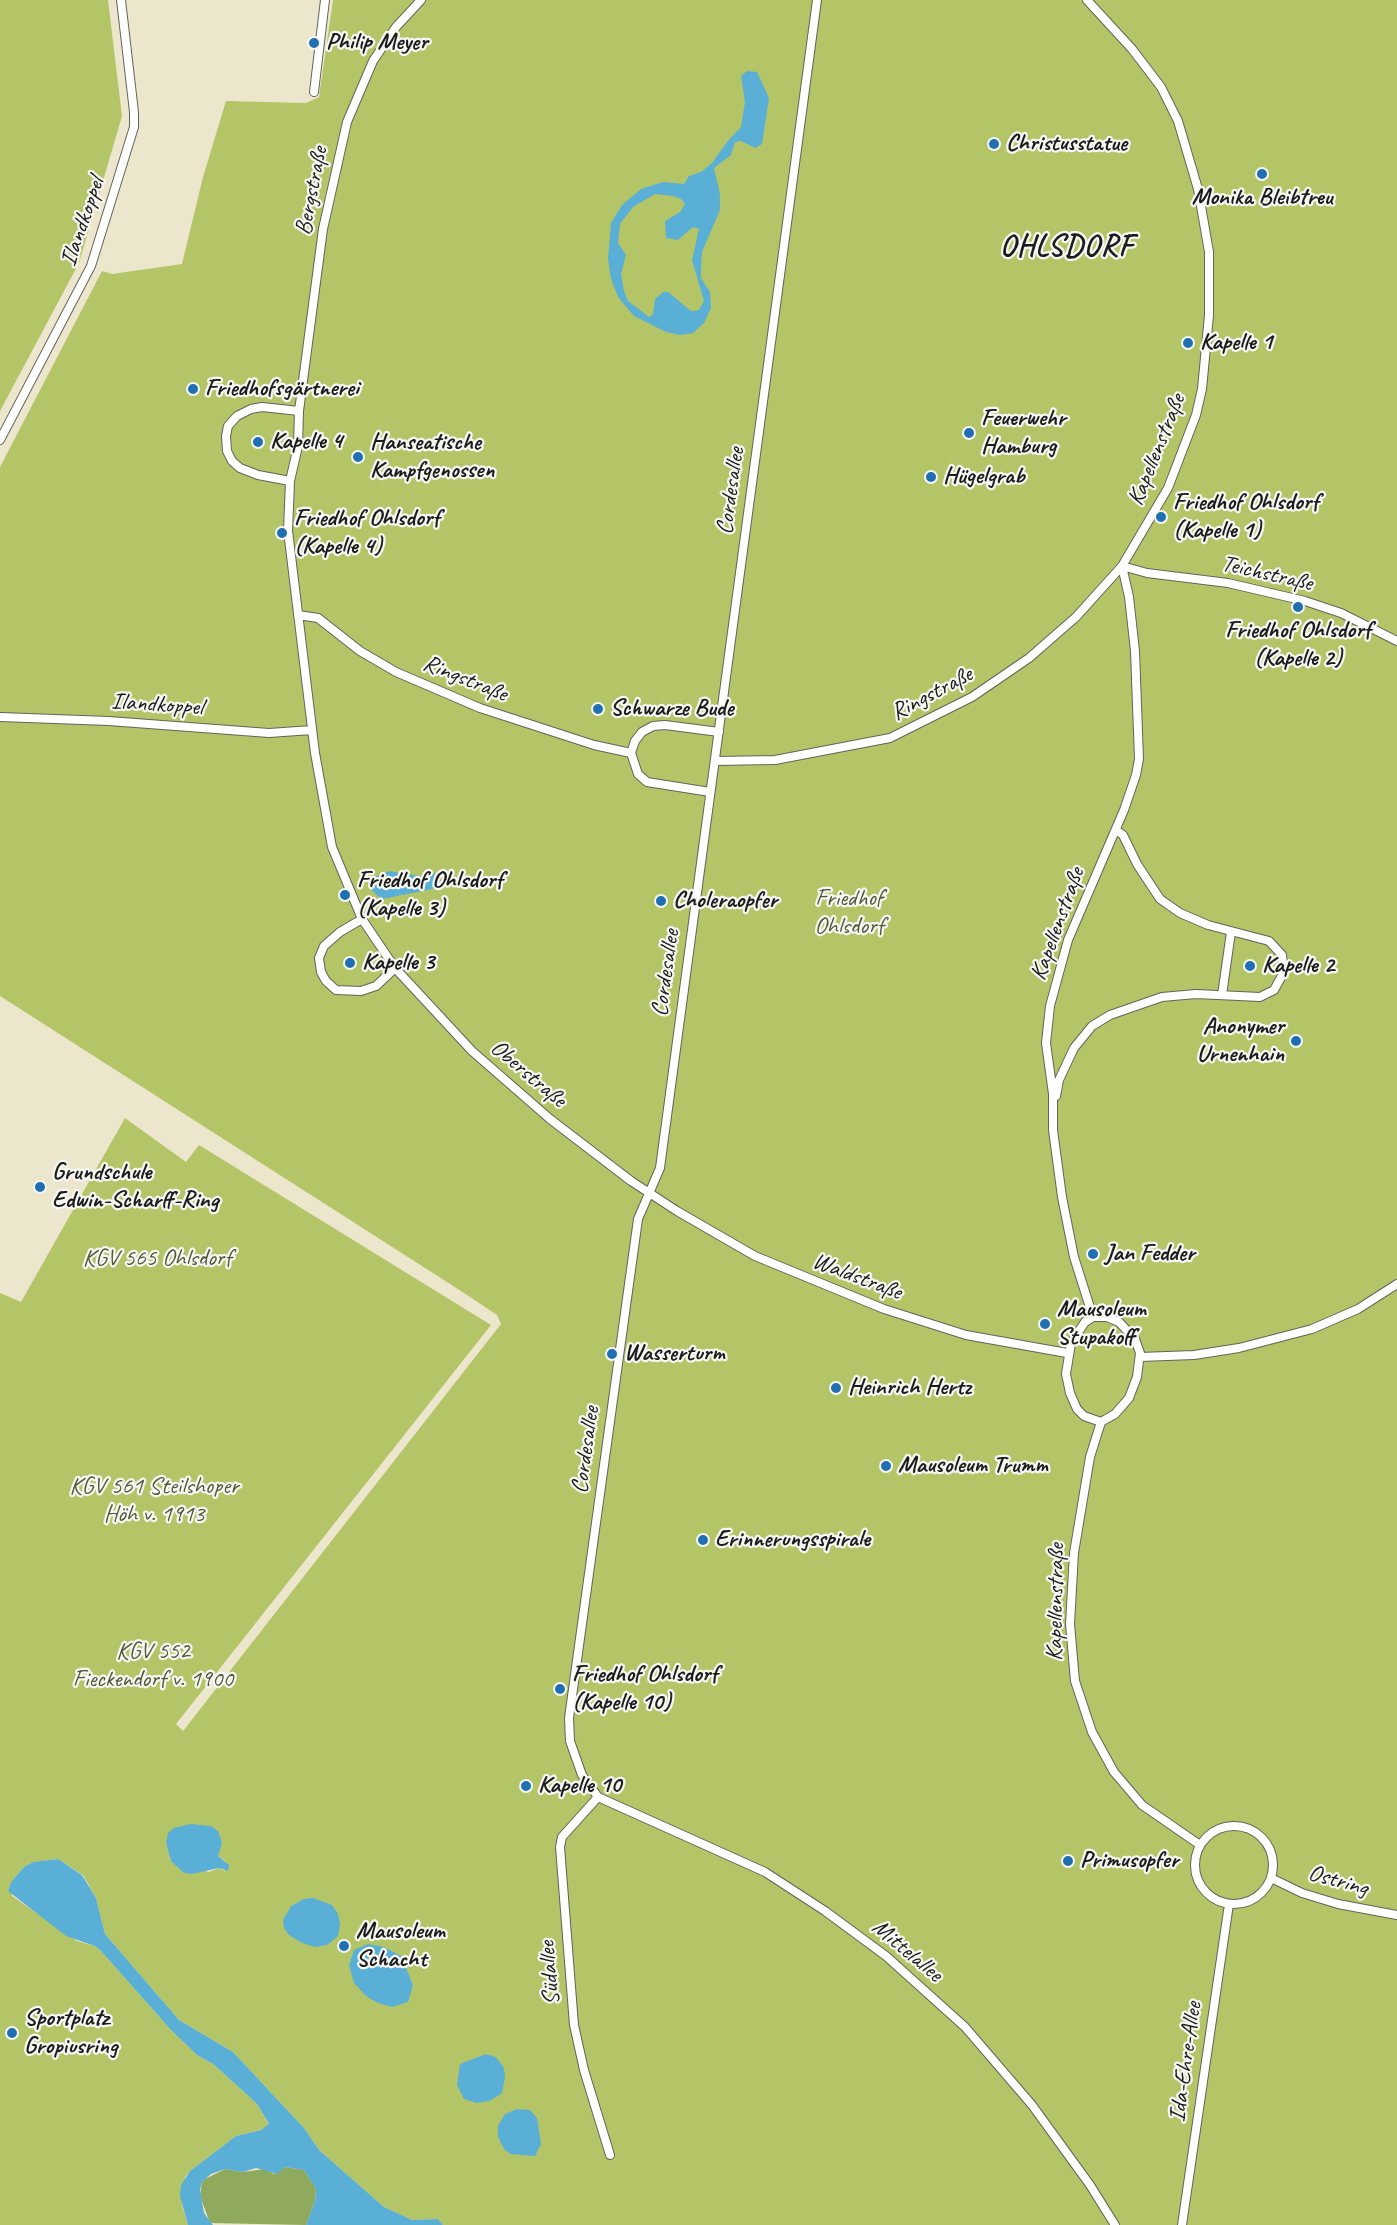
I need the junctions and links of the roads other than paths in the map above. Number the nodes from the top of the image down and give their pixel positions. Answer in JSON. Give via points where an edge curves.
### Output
{"nodes":[{"id":1,"x":121,"y":0,"type":"edge"},
{"id":2,"x":325,"y":0,"type":"edge"},
{"id":3,"x":421,"y":0,"type":"edge"},
{"id":4,"x":817,"y":0,"type":"edge"},
{"id":5,"x":1088,"y":0,"type":"edge"},
{"id":6,"x":314,"y":92,"type":"dead end"},
{"id":7,"x":298,"y":411,"type":"junction"},
{"id":8,"x":0,"y":440,"type":"edge"},
{"id":9,"x":290,"y":481,"type":"junction"},
{"id":10,"x":1122,"y":566,"type":"junction"},
{"id":11,"x":298,"y":615,"type":"junction"},
{"id":12,"x":1397,"y":641,"type":"edge"},
{"id":13,"x":303,"y":670,"type":"joint"},
{"id":14,"x":0,"y":717,"type":"edge"},
{"id":15,"x":312,"y":730,"type":"junction"},
{"id":16,"x":718,"y":732,"type":"junction"},
{"id":17,"x":632,"y":753,"type":"junction"},
{"id":18,"x":715,"y":761,"type":"junction"},
{"id":19,"x":710,"y":792,"type":"junction"},
{"id":20,"x":1116,"y":830,"type":"junction"},
{"id":21,"x":362,"y":919,"type":"junction"},
{"id":22,"x":1232,"y":932,"type":"junction"},
{"id":23,"x":396,"y":968,"type":"junction"},
{"id":24,"x":1222,"y":995,"type":"junction"},
{"id":25,"x":1053,"y":1106,"type":"junction"},
{"id":26,"x":649,"y":1194,"type":"junction"},
{"id":27,"x":1397,"y":1284,"type":"edge"},
{"id":28,"x":1094,"y":1317,"type":"junction"},
{"id":29,"x":1067,"y":1353,"type":"junction"},
{"id":30,"x":1140,"y":1357,"type":"junction"},
{"id":31,"x":1101,"y":1422,"type":"junction"},
{"id":32,"x":598,"y":1797,"type":"junction"},
{"id":33,"x":1200,"y":1845,"type":"junction"},
{"id":34,"x":1271,"y":1878,"type":"junction"},
{"id":35,"x":1228,"y":1904,"type":"junction"},
{"id":36,"x":1397,"y":1915,"type":"edge"},
{"id":37,"x":610,"y":2155,"type":"dead end"},
{"id":38,"x":1115,"y":2225,"type":"edge"},
{"id":39,"x":1182,"y":2225,"type":"edge"}],
"edges":[{"from":1,"to":8,"type":"street","name":"Ilandkoppel","via":[[134,127],[92,266]]},
{"from":2,"to":6,"type":"street"},
{"from":3,"to":7,"type":"street","name":"Bergstraße","via":[[373,61],[347,122],[323,229]]},
{"from":4,"to":16,"type":"street","name":"Cordesallee"},
{"from":5,"to":10,"type":"street","name":"Kapellenstraße","via":[[1161,87],[1178,121],[1198,189],[1209,252],[1208,346],[1196,415],[1168,488]]},
{"from":7,"to":9,"type":"street","name":"Bergstraße","via":[[299,437]]},
{"from":7,"to":9,"type":"street","via":[[251,409],[237,416],[228,426],[226,436],[227,451],[240,468]]},
{"from":9,"to":11,"type":"street","name":"Bergstraße","via":[[288,531]]},
{"from":10,"to":12,"type":"street","name":"Teichstraße","via":[[1300,599],[1341,613]]},
{"from":10,"to":18,"type":"street","name":"Ringstraße","via":[[1076,617],[1029,658],[972,698],[906,732],[834,751],[774,760]]},
{"from":10,"to":20,"type":"street","name":"Kapellenstraße","via":[[1135,651],[1139,759]]},
{"from":11,"to":13,"type":"street","name":"Bergstraße"},
{"from":11,"to":17,"type":"street","name":"Ringstraße","via":[[318,618],[360,651],[396,672],[483,709],[594,745]]},
{"from":13,"to":15,"type":"street","name":"Oberstraße"},
{"from":14,"to":15,"type":"street","name":"Ilandkoppel","via":[[269,733]]},
{"from":15,"to":21,"type":"street","name":"Oberstraße","via":[[332,847]]},
{"from":16,"to":17,"type":"street","via":[[653,726],[642,732]]},
{"from":16,"to":18,"type":"street","name":"Cordesallee"},
{"from":17,"to":19,"type":"street","via":[[638,774],[647,782]]},
{"from":18,"to":19,"type":"street","name":"Cordesallee"},
{"from":19,"to":26,"type":"street","name":"Cordesallee","via":[[660,1168]]},
{"from":20,"to":22,"type":"street","name":"Kapellenstraße","via":[[1123,835],[1160,899],[1180,913]]},
{"from":20,"to":25,"type":"street","name":"Kapellenstraße","via":[[1068,940],[1050,1006],[1046,1043]]},
{"from":21,"to":23,"type":"street","name":"Oberstraße"},
{"from":21,"to":23,"type":"street","via":[[324,946],[319,958],[326,981],[336,990],[361,991],[376,986]]},
{"from":22,"to":24,"type":"street"},
{"from":22,"to":24,"type":"street","name":"Kapellenstraße","via":[[1263,938],[1275,945],[1282,955],[1284,972],[1278,986],[1265,996],[1246,999]]},
{"from":23,"to":26,"type":"street","name":"Oberstraße","via":[[472,1052],[550,1119]]},
{"from":24,"to":25,"type":"street","name":"Kapellenstraße","via":[[1162,998],[1110,1015],[1092,1026],[1074,1048],[1059,1080]]},
{"from":25,"to":28,"type":"street","name":"Kapellenstraße","via":[[1068,1229],[1083,1291]]},
{"from":26,"to":29,"type":"street","name":"Waldstraße","via":[[755,1256],[884,1309],[966,1335]]},
{"from":26,"to":32,"type":"street","name":"Cordesallee","via":[[638,1219],[569,1718],[575,1758]]},
{"from":27,"to":30,"type":"street","via":[[1358,1309],[1278,1339],[1194,1355]]},
{"from":28,"to":29,"type":"street","via":[[1076,1334]]},
{"from":28,"to":30,"type":"street","via":[[1119,1322],[1135,1339]]},
{"from":29,"to":31,"type":"street","via":[[1066,1374],[1073,1401],[1084,1416]]},
{"from":30,"to":31,"type":"street","via":[[1129,1398],[1115,1414]]},
{"from":31,"to":33,"type":"street","name":"Kapellenstraße","via":[[1090,1457],[1074,1553],[1070,1624],[1075,1681],[1092,1732],[1114,1772],[1142,1805]]},
{"from":32,"to":37,"type":"street","name":"Südallee","via":[[562,1837],[560,1847],[574,2025]]},
{"from":32,"to":38,"type":"street","name":"Mittelallee","via":[[765,1872],[886,1956],[965,2027],[1032,2105]]},
{"from":33,"to":34,"type":"street","name":"Ostring","via":[[1212,1833],[1229,1826],[1254,1831],[1271,1851]]},
{"from":33,"to":35,"type":"street","via":[[1194,1866],[1200,1886],[1208,1895]]},
{"from":34,"to":35,"type":"street","name":"Ostring","via":[[1255,1899]]},
{"from":34,"to":36,"type":"street","name":"Ostring","via":[[1338,1904]]},
{"from":35,"to":39,"type":"street","name":"Ida-Ehre-Allee"}]}
